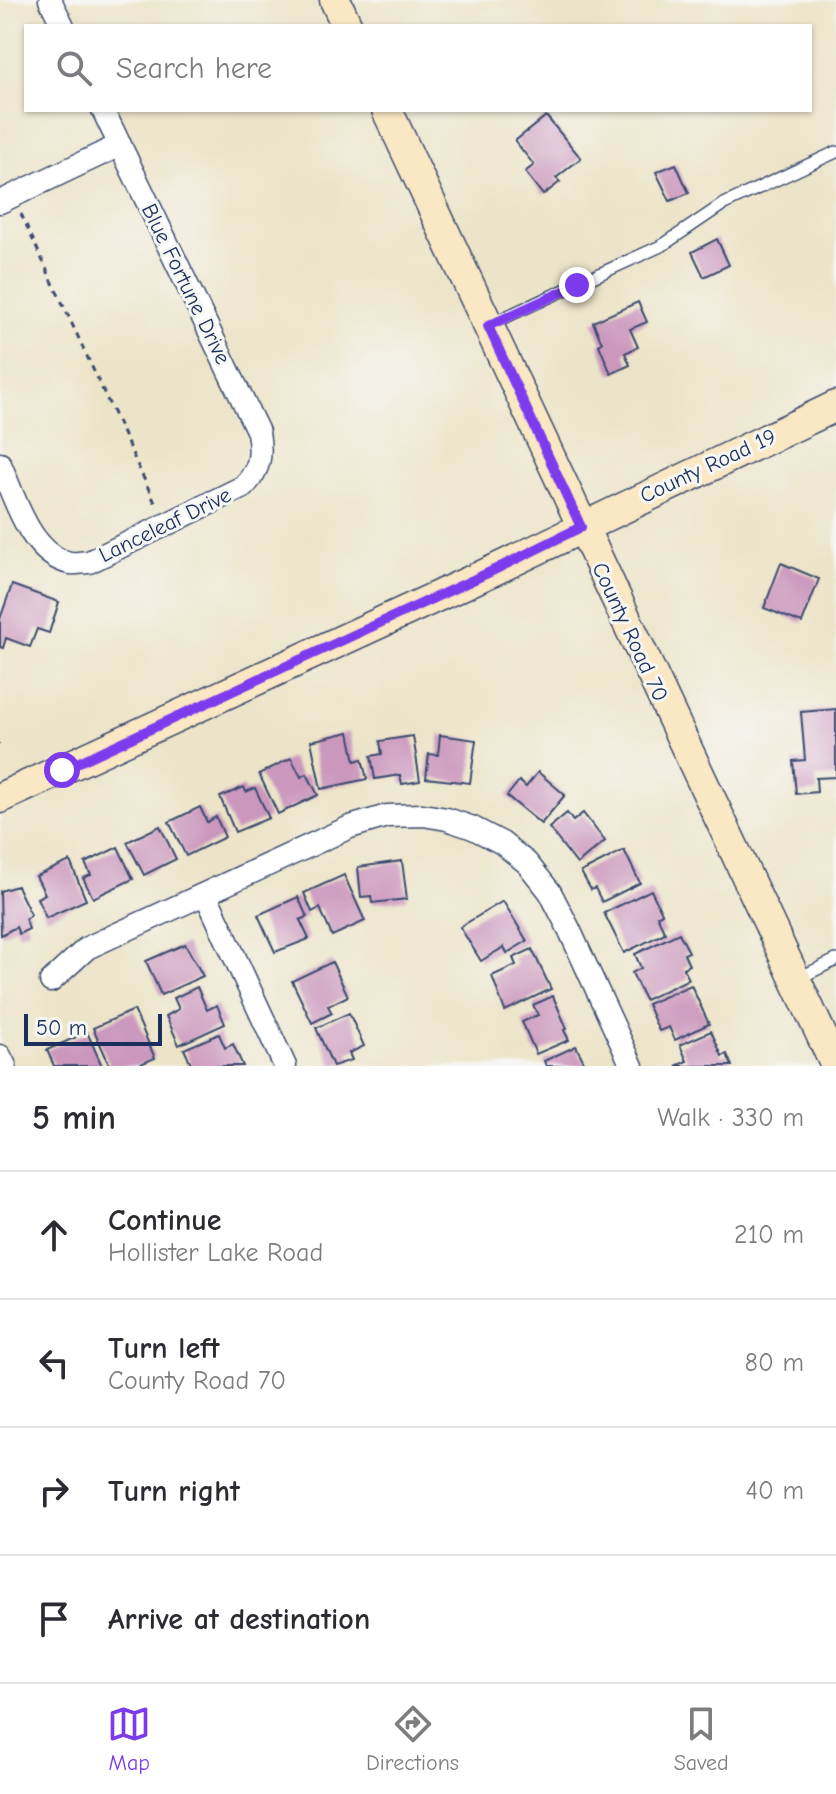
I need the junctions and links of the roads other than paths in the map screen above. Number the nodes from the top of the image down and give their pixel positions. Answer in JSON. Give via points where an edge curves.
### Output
{"nodes":[{"id":1,"x":50,"y":0,"type":"edge"},
{"id":2,"x":335,"y":0,"type":"edge"},
{"id":3,"x":62,"y":24,"type":"edge"},
{"id":4,"x":346,"y":24,"type":"edge"},
{"id":5,"x":104,"y":112,"type":"edge"},
{"id":6,"x":388,"y":112,"type":"edge"},
{"id":7,"x":120,"y":145,"type":"junction"},
{"id":8,"x":836,"y":152,"type":"edge"},
{"id":9,"x":10,"y":206,"type":"edge"},
{"id":10,"x":488,"y":326,"type":"junction"},
{"id":11,"x":836,"y":406,"type":"edge"},
{"id":12,"x":261,"y":459,"type":"joint"},
{"id":13,"x":0,"y":464,"type":"edge"},
{"id":14,"x":581,"y":527,"type":"junction"},
{"id":15,"x":0,"y":798,"type":"edge"},
{"id":16,"x":206,"y":895,"type":"junction"},
{"id":17,"x":836,"y":960,"type":"edge"},
{"id":18,"x":795,"y":980,"type":"junction"},
{"id":19,"x":51,"y":981,"type":"dead end"},
{"id":20,"x":0,"y":1056,"type":"edge"},
{"id":21,"x":5,"y":1066,"type":"edge"},
{"id":22,"x":285,"y":1066,"type":"edge"},
{"id":23,"x":632,"y":1066,"type":"edge"},
{"id":24,"x":836,"y":1066,"type":"edge"}],
"edges":[{"from":1,"to":3,"type":"street"},
{"from":2,"to":4,"type":"street"},
{"from":5,"to":7,"type":"street","name":"Blue Fortune Drive"},
{"from":6,"to":10,"type":"street","name":"County Road 70"},
{"from":7,"to":9,"type":"street"},
{"from":7,"to":12,"type":"street","name":"Blue Fortune Drive","via":[[258,432]]},
{"from":8,"to":10,"type":"lane","via":[[732,199],[663,245]]},
{"from":10,"to":14,"type":"street","name":"County Road 70"},
{"from":11,"to":14,"type":"street","name":"County Road 19"},
{"from":12,"to":13,"type":"street","name":"Lanceleaf Drive","via":[[243,487],[89,562],[71,563],[37,541]]},
{"from":14,"to":15,"type":"street","name":"County Road 19"},
{"from":14,"to":18,"type":"street","name":"County Road 70"},
{"from":16,"to":19,"type":"street","via":[[87,948]]},
{"from":16,"to":22,"type":"street"},
{"from":16,"to":23,"type":"street","via":[[350,827],[387,816],[423,815],[473,828],[527,863],[550,892]]},
{"from":17,"to":18,"type":"lane"},
{"from":18,"to":24,"type":"street","name":"County Road 70"},
{"from":20,"to":21,"type":"street"}]}
